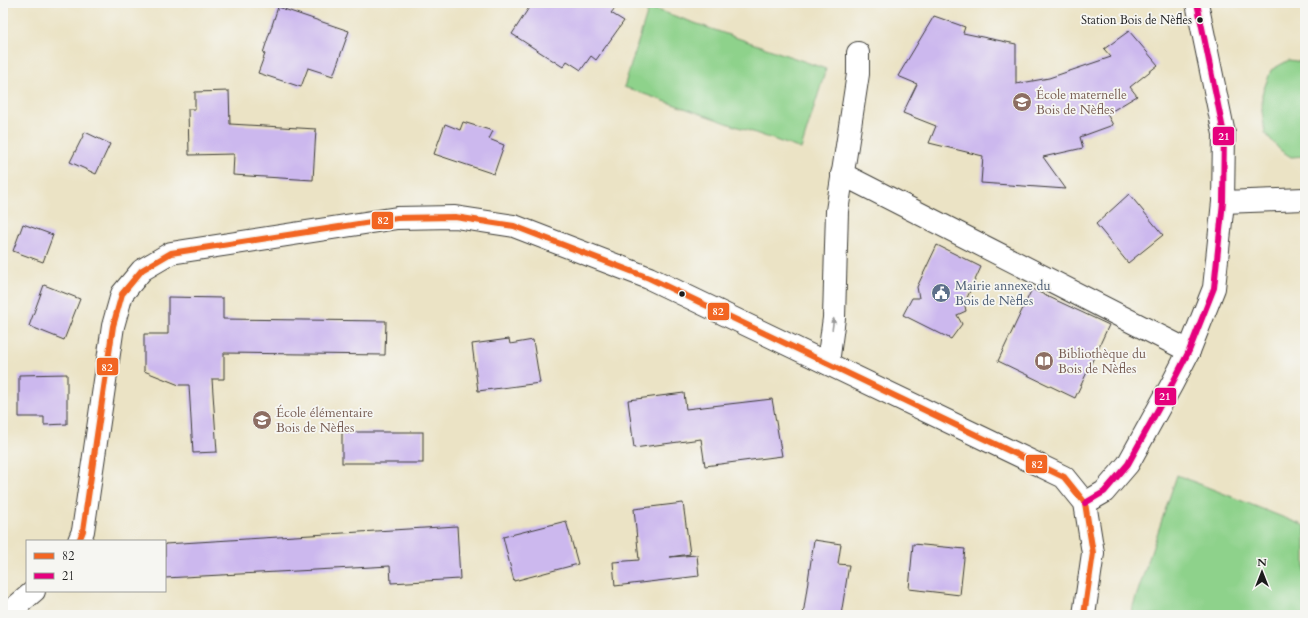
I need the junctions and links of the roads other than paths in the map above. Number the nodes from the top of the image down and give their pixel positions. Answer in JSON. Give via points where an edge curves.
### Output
{"nodes":[{"id":1,"x":1197,"y":3,"type":"edge"},
{"id":2,"x":858,"y":53,"type":"dead end"},
{"id":3,"x":842,"y":174,"type":"junction"},
{"id":4,"x":1305,"y":199,"type":"edge"},
{"id":5,"x":1223,"y":202,"type":"junction"},
{"id":6,"x":1189,"y":351,"type":"junction"},
{"id":7,"x":828,"y":363,"type":"junction"},
{"id":8,"x":1085,"y":503,"type":"junction"},
{"id":9,"x":79,"y":540,"type":"edge"},
{"id":10,"x":33,"y":592,"type":"edge"},
{"id":11,"x":6,"y":615,"type":"edge"},
{"id":12,"x":1084,"y":615,"type":"edge"}],
"edges":[{"from":1,"to":5,"type":"street","via":[[1224,134]]},
{"from":2,"to":3,"type":"street","via":[[858,74]]},
{"from":3,"to":6,"type":"street"},
{"from":7,"to":3,"type":"street","one_way":true,"via":[[834,318],[836,212]]},
{"from":4,"to":5,"type":"street"},
{"from":5,"to":6,"type":"street","via":[[1214,288]]},
{"from":6,"to":8,"type":"street","via":[[1128,464],[1104,492]]},
{"from":7,"to":8,"type":"street","via":[[1064,477]]},
{"from":7,"to":9,"type":"street","via":[[649,278],[514,226],[455,217],[396,218],[172,253],[142,270],[122,294],[113,326],[83,531]]},
{"from":8,"to":12,"type":"street","via":[[1092,553]]},
{"from":10,"to":11,"type":"street"}]}
